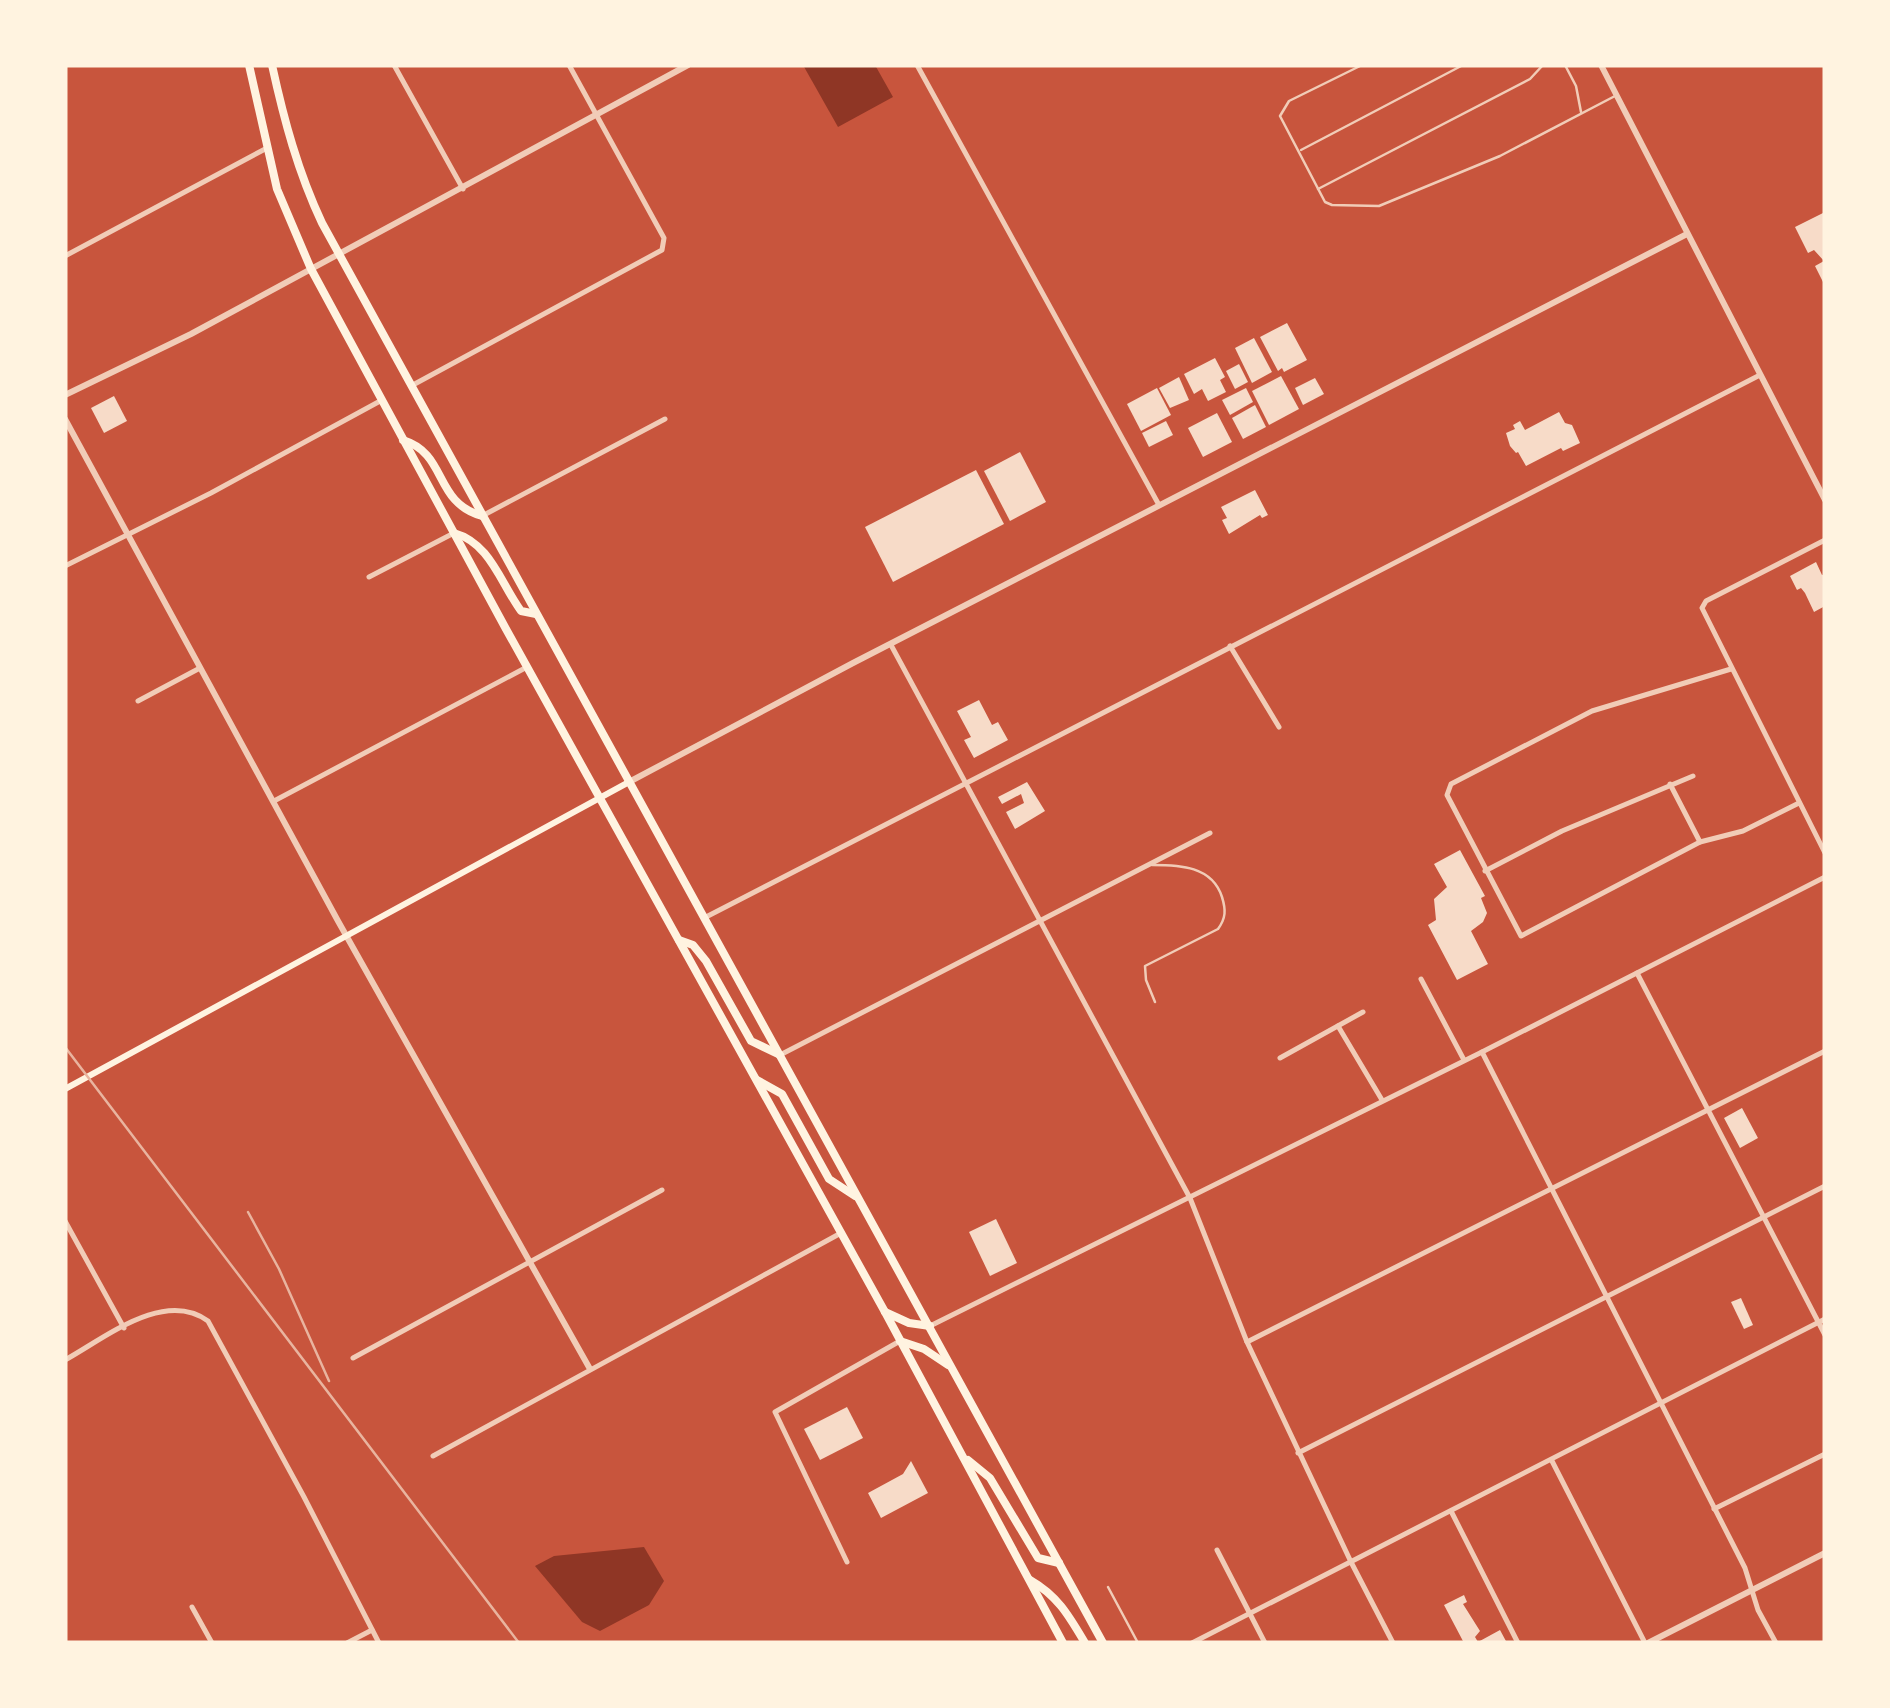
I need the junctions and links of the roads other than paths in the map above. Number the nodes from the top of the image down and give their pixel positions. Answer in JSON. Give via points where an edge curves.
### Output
{"nodes":[{"id":1,"x":249,"y":65,"type":"edge"},
{"id":2,"x":272,"y":65,"type":"edge"},
{"id":3,"x":394,"y":65,"type":"edge"},
{"id":4,"x":569,"y":65,"type":"edge"},
{"id":5,"x":688,"y":65,"type":"edge"},
{"id":6,"x":916,"y":65,"type":"edge"},
{"id":7,"x":1362,"y":65,"type":"edge"},
{"id":8,"x":1464,"y":65,"type":"edge"},
{"id":9,"x":1543,"y":65,"type":"edge"},
{"id":10,"x":1565,"y":65,"type":"edge"},
{"id":11,"x":1601,"y":65,"type":"edge"},
{"id":12,"x":1616,"y":95,"type":"junction"},
{"id":13,"x":596,"y":114,"type":"junction"},
{"id":14,"x":1581,"y":114,"type":"junction"},
{"id":15,"x":267,"y":148,"type":"junction"},
{"id":16,"x":1298,"y":151,"type":"junction"},
{"id":17,"x":463,"y":189,"type":"junction"},
{"id":18,"x":1318,"y":189,"type":"junction"},
{"id":19,"x":1687,"y":234,"type":"junction"},
{"id":20,"x":339,"y":254,"type":"junction"},
{"id":21,"x":65,"y":256,"type":"edge"},
{"id":22,"x":311,"y":269,"type":"junction"},
{"id":23,"x":1760,"y":376,"type":"junction"},
{"id":24,"x":411,"y":386,"type":"junction"},
{"id":25,"x":65,"y":395,"type":"edge"},
{"id":26,"x":382,"y":400,"type":"junction"},
{"id":27,"x":65,"y":419,"type":"edge"},
{"id":28,"x":665,"y":419,"type":"dead end"},
{"id":29,"x":404,"y":440,"type":"junction"},
{"id":30,"x":1821,"y":482,"type":"edge"},
{"id":31,"x":1825,"y":500,"type":"edge"},
{"id":32,"x":1160,"y":506,"type":"junction"},
{"id":33,"x":482,"y":516,"type":"junction"},
{"id":34,"x":454,"y":532,"type":"junction"},
{"id":35,"x":127,"y":533,"type":"junction"},
{"id":36,"x":1825,"y":540,"type":"edge"},
{"id":37,"x":65,"y":566,"type":"edge"},
{"id":38,"x":369,"y":577,"type":"dead end"},
{"id":39,"x":536,"y":614,"type":"junction"},
{"id":40,"x":891,"y":644,"type":"junction"},
{"id":41,"x":1230,"y":646,"type":"junction"},
{"id":42,"x":528,"y":667,"type":"junction"},
{"id":43,"x":200,"y":668,"type":"junction"},
{"id":44,"x":1731,"y":670,"type":"junction"},
{"id":45,"x":138,"y":701,"type":"dead end"},
{"id":46,"x":1279,"y":727,"type":"dead end"},
{"id":47,"x":1693,"y":776,"type":"dead end"},
{"id":48,"x":629,"y":782,"type":"junction"},
{"id":49,"x":964,"y":784,"type":"junction"},
{"id":50,"x":1670,"y":784,"type":"junction"},
{"id":51,"x":600,"y":798,"type":"junction"},
{"id":52,"x":273,"y":802,"type":"junction"},
{"id":53,"x":1800,"y":803,"type":"junction"},
{"id":54,"x":1210,"y":833,"type":"dead end"},
{"id":55,"x":1700,"y":842,"type":"junction"},
{"id":56,"x":1825,"y":854,"type":"edge"},
{"id":57,"x":1147,"y":865,"type":"junction"},
{"id":58,"x":1486,"y":871,"type":"junction"},
{"id":59,"x":1825,"y":877,"type":"edge"},
{"id":60,"x":704,"y":918,"type":"junction"},
{"id":61,"x":1040,"y":923,"type":"junction"},
{"id":62,"x":345,"y":934,"type":"junction"},
{"id":63,"x":679,"y":940,"type":"junction"},
{"id":64,"x":1638,"y":973,"type":"junction"},
{"id":65,"x":1421,"y":978,"type":"dead end"},
{"id":66,"x":1156,"y":1002,"type":"dead end"},
{"id":67,"x":1363,"y":1012,"type":"dead end"},
{"id":68,"x":1338,"y":1026,"type":"junction"},
{"id":69,"x":1825,"y":1051,"type":"edge"},
{"id":70,"x":1482,"y":1052,"type":"junction"},
{"id":71,"x":780,"y":1055,"type":"junction"},
{"id":72,"x":1280,"y":1058,"type":"dead end"},
{"id":73,"x":1464,"y":1060,"type":"junction"},
{"id":74,"x":757,"y":1079,"type":"junction"},
{"id":75,"x":65,"y":1089,"type":"edge"},
{"id":76,"x":1382,"y":1100,"type":"junction"},
{"id":77,"x":1708,"y":1110,"type":"junction"},
{"id":78,"x":1825,"y":1186,"type":"edge"},
{"id":79,"x":662,"y":1190,"type":"dead end"},
{"id":80,"x":1553,"y":1190,"type":"junction"},
{"id":81,"x":858,"y":1198,"type":"junction"},
{"id":82,"x":1190,"y":1198,"type":"junction"},
{"id":83,"x":1764,"y":1217,"type":"junction"},
{"id":84,"x":65,"y":1222,"type":"edge"},
{"id":85,"x":841,"y":1232,"type":"junction"},
{"id":86,"x":529,"y":1261,"type":"junction"},
{"id":87,"x":1607,"y":1295,"type":"junction"},
{"id":88,"x":885,"y":1312,"type":"junction"},
{"id":89,"x":1822,"y":1320,"type":"edge"},
{"id":90,"x":930,"y":1326,"type":"junction"},
{"id":91,"x":124,"y":1328,"type":"junction"},
{"id":92,"x":1825,"y":1334,"type":"edge"},
{"id":93,"x":900,"y":1341,"type":"junction"},
{"id":94,"x":1247,"y":1342,"type":"junction"},
{"id":95,"x":353,"y":1358,"type":"dead end"},
{"id":96,"x":65,"y":1360,"type":"edge"},
{"id":97,"x":952,"y":1368,"type":"junction"},
{"id":98,"x":590,"y":1369,"type":"junction"},
{"id":99,"x":1660,"y":1403,"type":"junction"},
{"id":100,"x":1298,"y":1453,"type":"junction"},
{"id":101,"x":1825,"y":1454,"type":"edge"},
{"id":102,"x":433,"y":1456,"type":"dead end"},
{"id":103,"x":964,"y":1458,"type":"junction"},
{"id":104,"x":1552,"y":1461,"type":"junction"},
{"id":105,"x":1714,"y":1508,"type":"junction"},
{"id":106,"x":1451,"y":1512,"type":"junction"},
{"id":107,"x":1217,"y":1550,"type":"dead end"},
{"id":108,"x":1825,"y":1553,"type":"edge"},
{"id":109,"x":847,"y":1562,"type":"dead end"},
{"id":110,"x":1351,"y":1562,"type":"junction"},
{"id":111,"x":1059,"y":1563,"type":"junction"},
{"id":112,"x":1028,"y":1579,"type":"junction"},
{"id":113,"x":1108,"y":1587,"type":"dead end"},
{"id":114,"x":1751,"y":1589,"type":"junction"},
{"id":115,"x":192,"y":1607,"type":"dead end"},
{"id":116,"x":1250,"y":1614,"type":"junction"},
{"id":117,"x":372,"y":1630,"type":"junction"},
{"id":118,"x":212,"y":1643,"type":"edge"},
{"id":119,"x":347,"y":1643,"type":"edge"},
{"id":120,"x":379,"y":1643,"type":"edge"},
{"id":121,"x":1062,"y":1643,"type":"edge"},
{"id":122,"x":1085,"y":1643,"type":"edge"},
{"id":123,"x":1103,"y":1643,"type":"edge"},
{"id":124,"x":1138,"y":1643,"type":"edge"},
{"id":125,"x":1192,"y":1643,"type":"edge"},
{"id":126,"x":1265,"y":1643,"type":"edge"},
{"id":127,"x":1393,"y":1643,"type":"edge"},
{"id":128,"x":1518,"y":1643,"type":"edge"},
{"id":129,"x":1647,"y":1643,"type":"edge"},
{"id":130,"x":1776,"y":1643,"type":"edge"}],
"edges":[{"from":1,"to":15,"type":"main road"},
{"from":2,"to":20,"type":"main road","via":[[302,178]]},
{"from":3,"to":17,"type":"street"},
{"from":4,"to":13,"type":"street"},
{"from":5,"to":13,"type":"street"},
{"from":6,"to":32,"type":"street"},
{"from":7,"to":16,"type":"lane","via":[[1281,110]]},
{"from":8,"to":16,"type":"lane"},
{"from":9,"to":18,"type":"lane","via":[[1530,80]]},
{"from":10,"to":14,"type":"lane"},
{"from":11,"to":12,"type":"street"},
{"from":12,"to":14,"type":"lane"},
{"from":12,"to":19,"type":"street"},
{"from":13,"to":17,"type":"street"},
{"from":13,"to":24,"type":"street","via":[[664,246]]},
{"from":14,"to":18,"type":"lane","via":[[1380,206],[1332,205]]},
{"from":15,"to":21,"type":"street"},
{"from":15,"to":22,"type":"main road","via":[[287,218]]},
{"from":16,"to":18,"type":"lane"},
{"from":17,"to":20,"type":"street"},
{"from":19,"to":23,"type":"street"},
{"from":19,"to":32,"type":"street"},
{"from":20,"to":22,"type":"street"},
{"from":20,"to":24,"type":"main road"},
{"from":22,"to":25,"type":"street"},
{"from":22,"to":26,"type":"main road"},
{"from":23,"to":30,"type":"street"},
{"from":23,"to":41,"type":"street"},
{"from":24,"to":33,"type":"main road"},
{"from":26,"to":29,"type":"main road"},
{"from":26,"to":35,"type":"street"},
{"from":27,"to":35,"type":"street"},
{"from":28,"to":33,"type":"street"},
{"from":29,"to":33,"type":"main road","via":[[426,452],[458,506]]},
{"from":29,"to":34,"type":"main road"},
{"from":30,"to":31,"type":"street"},
{"from":32,"to":40,"type":"street"},
{"from":33,"to":39,"type":"main road"},
{"from":34,"to":38,"type":"street"},
{"from":34,"to":39,"type":"main road","via":[[482,547],[521,611]]},
{"from":34,"to":42,"type":"main road"},
{"from":35,"to":37,"type":"street"},
{"from":35,"to":43,"type":"street"},
{"from":36,"to":44,"type":"street","via":[[1703,605]]},
{"from":39,"to":48,"type":"main road"},
{"from":40,"to":48,"type":"street"},
{"from":40,"to":49,"type":"street"},
{"from":41,"to":46,"type":"street"},
{"from":41,"to":49,"type":"street"},
{"from":42,"to":51,"type":"main road"},
{"from":42,"to":52,"type":"street"},
{"from":43,"to":45,"type":"street"},
{"from":43,"to":52,"type":"street"},
{"from":44,"to":53,"type":"street"},
{"from":44,"to":58,"type":"street","via":[[1592,711],[1451,784],[1447,790]]},
{"from":47,"to":50,"type":"street"},
{"from":48,"to":51,"type":"main road"},
{"from":48,"to":60,"type":"main road"},
{"from":49,"to":60,"type":"street"},
{"from":49,"to":61,"type":"street"},
{"from":50,"to":55,"type":"street"},
{"from":50,"to":58,"type":"street"},
{"from":51,"to":62,"type":"main road"},
{"from":51,"to":63,"type":"main road"},
{"from":52,"to":62,"type":"street"},
{"from":53,"to":55,"type":"street","via":[[1743,831]]},
{"from":53,"to":56,"type":"street"},
{"from":54,"to":57,"type":"street"},
{"from":55,"to":58,"type":"street","via":[[1522,936]]},
{"from":57,"to":61,"type":"street"},
{"from":57,"to":66,"type":"lane","via":[[1200,871],[1218,887],[1225,910],[1210,935],[1145,966]]},
{"from":59,"to":64,"type":"street"},
{"from":60,"to":71,"type":"main road"},
{"from":61,"to":71,"type":"street"},
{"from":61,"to":82,"type":"street"},
{"from":62,"to":75,"type":"main road"},
{"from":62,"to":86,"type":"street"},
{"from":63,"to":71,"type":"main road","via":[[706,961],[752,1042]]},
{"from":63,"to":74,"type":"main road"},
{"from":64,"to":70,"type":"street"},
{"from":64,"to":77,"type":"street"},
{"from":65,"to":73,"type":"street"},
{"from":67,"to":68,"type":"street"},
{"from":68,"to":72,"type":"street"},
{"from":68,"to":76,"type":"street"},
{"from":69,"to":77,"type":"street"},
{"from":70,"to":73,"type":"street"},
{"from":70,"to":80,"type":"street"},
{"from":71,"to":81,"type":"main road"},
{"from":73,"to":76,"type":"street"},
{"from":74,"to":81,"type":"main road","via":[[782,1094],[829,1179]]},
{"from":74,"to":85,"type":"main road"},
{"from":76,"to":82,"type":"street"},
{"from":77,"to":80,"type":"street"},
{"from":77,"to":83,"type":"street"},
{"from":78,"to":83,"type":"street"},
{"from":79,"to":86,"type":"street"},
{"from":80,"to":87,"type":"street"},
{"from":80,"to":94,"type":"street"},
{"from":81,"to":90,"type":"main road"},
{"from":82,"to":90,"type":"street"},
{"from":82,"to":94,"type":"street"},
{"from":83,"to":87,"type":"street"},
{"from":83,"to":89,"type":"street"},
{"from":84,"to":91,"type":"street"},
{"from":85,"to":88,"type":"main road"},
{"from":85,"to":98,"type":"street"},
{"from":86,"to":95,"type":"street"},
{"from":86,"to":98,"type":"street"},
{"from":87,"to":99,"type":"street"},
{"from":87,"to":100,"type":"street"},
{"from":88,"to":90,"type":"main road"},
{"from":88,"to":93,"type":"main road"},
{"from":89,"to":92,"type":"street"},
{"from":89,"to":99,"type":"street"},
{"from":90,"to":97,"type":"main road"},
{"from":91,"to":96,"type":"street"},
{"from":91,"to":117,"type":"street","via":[[167,1308],[208,1321]]},
{"from":93,"to":97,"type":"main road"},
{"from":93,"to":103,"type":"main road"},
{"from":93,"to":109,"type":"street","via":[[775,1412]]},
{"from":94,"to":100,"type":"street"},
{"from":97,"to":111,"type":"main road"},
{"from":98,"to":102,"type":"street"},
{"from":99,"to":104,"type":"street"},
{"from":99,"to":105,"type":"street"},
{"from":100,"to":110,"type":"street"},
{"from":101,"to":105,"type":"street"},
{"from":103,"to":111,"type":"main road","via":[[990,1478],[1038,1558]]},
{"from":103,"to":112,"type":"main road"},
{"from":104,"to":106,"type":"street"},
{"from":104,"to":129,"type":"street"},
{"from":105,"to":114,"type":"street"},
{"from":106,"to":110,"type":"street"},
{"from":106,"to":128,"type":"street"},
{"from":107,"to":116,"type":"street"},
{"from":108,"to":114,"type":"street"},
{"from":110,"to":116,"type":"street"},
{"from":110,"to":127,"type":"street"},
{"from":111,"to":123,"type":"main road"},
{"from":112,"to":121,"type":"main road"},
{"from":112,"to":122,"type":"main road","via":[[1064,1606]]},
{"from":113,"to":124,"type":"lane"},
{"from":114,"to":129,"type":"street"},
{"from":114,"to":130,"type":"street"},
{"from":115,"to":118,"type":"street"},
{"from":116,"to":125,"type":"street"},
{"from":116,"to":126,"type":"street"},
{"from":117,"to":119,"type":"street"},
{"from":117,"to":120,"type":"street"}]}
